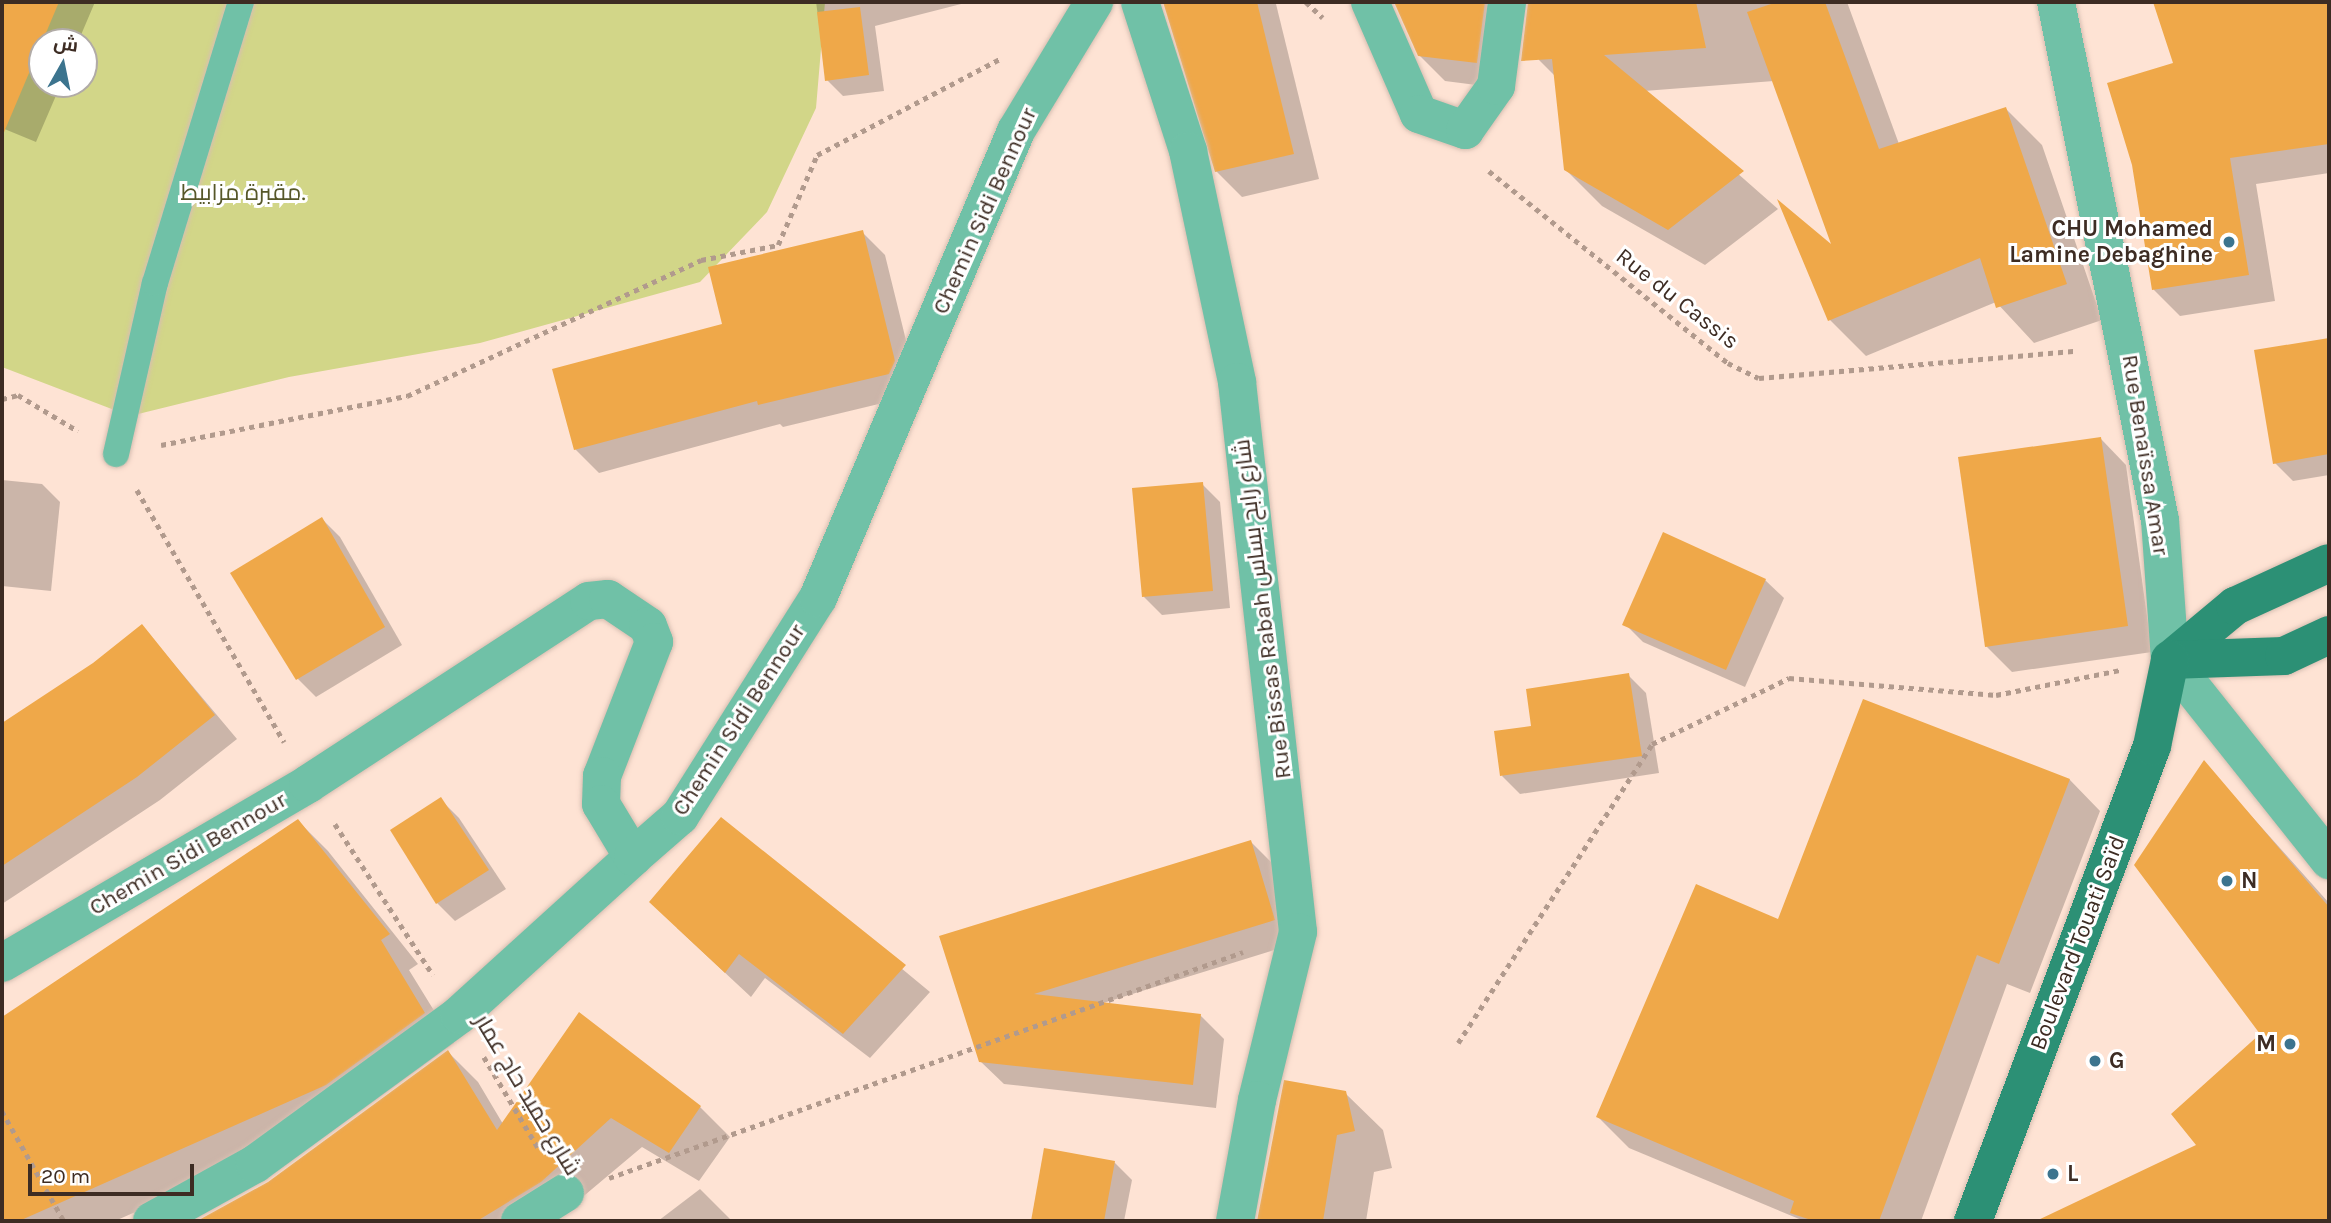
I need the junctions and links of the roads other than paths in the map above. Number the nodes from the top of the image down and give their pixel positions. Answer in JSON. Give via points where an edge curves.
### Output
{"nodes":[{"id":1,"x":242,"y":2,"type":"edge"},
{"id":2,"x":1094,"y":2,"type":"edge"},
{"id":3,"x":1140,"y":2,"type":"edge"},
{"id":4,"x":1370,"y":2,"type":"edge"},
{"id":5,"x":1507,"y":2,"type":"edge"},
{"id":6,"x":2056,"y":2,"type":"edge"},
{"id":7,"x":116,"y":454,"type":"road end"},
{"id":8,"x":2329,"y":563,"type":"edge"},
{"id":9,"x":2329,"y":635,"type":"edge"},
{"id":10,"x":2170,"y":660,"type":"junction"},
{"id":11,"x":633,"y":856,"type":"junction"},
{"id":12,"x":2329,"y":860,"type":"edge"},
{"id":13,"x":2,"y":963,"type":"edge"},
{"id":14,"x":565,"y":1193,"type":"road end"},
{"id":15,"x":152,"y":1221,"type":"edge"},
{"id":16,"x":520,"y":1221,"type":"edge"},
{"id":17,"x":1235,"y":1221,"type":"edge"},
{"id":18,"x":1973,"y":1221,"type":"edge"}],
"edges":[{"from":1,"to":7,"type":"lane","via":[[155,283]]},
{"from":2,"to":11,"type":"street","name":"Chemin Sidi Bennour","via":[[1016,131],[818,598],[680,816]]},
{"from":3,"to":17,"type":"street","name":"Rue Bissas Rabah شارع رابح بساس","via":[[1188,151],[1237,382],[1298,932],[1257,1100]]},
{"from":4,"to":5,"type":"street","via":[[1419,114],[1465,130],[1496,86]]},
{"from":6,"to":10,"type":"street","name":"Rue Benaïssa Amar","via":[[2160,520]]},
{"from":8,"to":10,"type":"main road","via":[[2235,606]]},
{"from":9,"to":10,"type":"main road","via":[[2284,656]]},
{"from":10,"to":12,"type":"street"},
{"from":10,"to":18,"type":"main road","name":"Boulevard Touati Saïd","via":[[2152,746]]},
{"from":11,"to":13,"type":"street","name":"Chemin Sidi Bennour","via":[[601,804],[602,776],[654,642],[648,625],[608,599],[589,601],[308,784]]},
{"from":11,"to":15,"type":"street","via":[[459,1015],[255,1164]]},
{"from":14,"to":16,"type":"street"}]}
